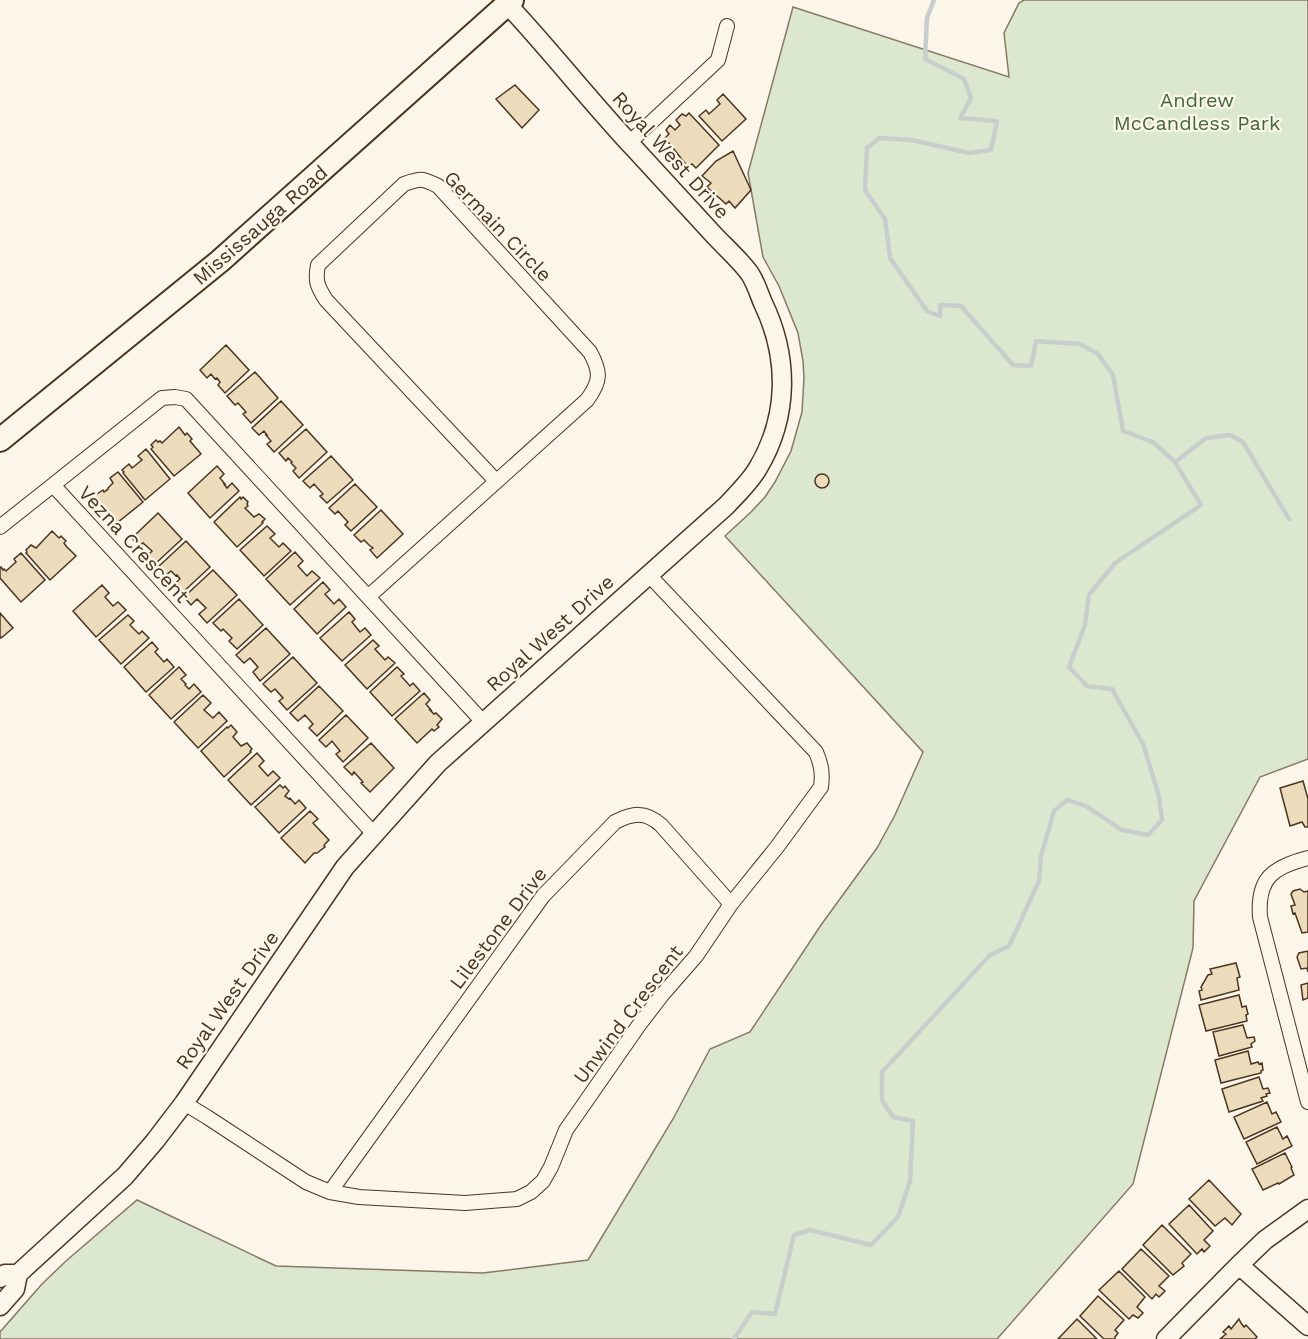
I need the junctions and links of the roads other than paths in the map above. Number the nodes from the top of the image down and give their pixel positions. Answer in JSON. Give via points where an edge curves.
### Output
{"nodes":[{"id":1,"x":509,"y":2,"type":"edge"},
{"id":2,"x":727,"y":27,"type":"dead end"},
{"id":3,"x":629,"y":143,"type":"junction"},
{"id":4,"x":0,"y":440,"type":"edge"},
{"id":5,"x":496,"y":481,"type":"junction"},
{"id":6,"x":53,"y":485,"type":"junction"},
{"id":7,"x":0,"y":527,"type":"edge"},
{"id":8,"x":649,"y":575,"type":"junction"},
{"id":9,"x":368,"y":597,"type":"junction"},
{"id":10,"x":483,"y":722,"type":"junction"},
{"id":11,"x":374,"y":834,"type":"junction"},
{"id":12,"x":1308,"y":858,"type":"edge"},
{"id":13,"x":731,"y":904,"type":"junction"},
{"id":14,"x":1308,"y":1102,"type":"edge"},
{"id":15,"x":183,"y":1103,"type":"junction"},
{"id":16,"x":330,"y":1192,"type":"junction"},
{"id":17,"x":1308,"y":1209,"type":"edge"},
{"id":18,"x":1239,"y":1265,"type":"junction"},
{"id":19,"x":9,"y":1276,"type":"edge"},
{"id":20,"x":0,"y":1306,"type":"edge"},
{"id":21,"x":1308,"y":1326,"type":"edge"},
{"id":22,"x":1166,"y":1339,"type":"edge"}],
"edges":[{"from":1,"to":3,"type":"street","name":"Royal West Drive"},
{"from":1,"to":4,"type":"main road","name":"Mississauga Road","via":[[220,261]]},
{"from":2,"to":3,"type":"street","via":[[718,60]]},
{"from":3,"to":8,"type":"street","name":"Royal West Drive","via":[[750,274],[771,319],[782,373],[778,423],[758,470],[726,506]]},
{"from":5,"to":5,"type":"street","name":"Germain Circle","via":[[587,400],[599,376],[597,365],[590,352],[438,186],[425,179],[417,180],[404,184],[318,265],[316,278],[326,300]]},
{"from":5,"to":9,"type":"street","name":"Germain Circle"},
{"from":6,"to":7,"type":"street"},
{"from":6,"to":9,"type":"street","name":"Vezna Crescent","via":[[162,398],[186,399]]},
{"from":6,"to":11,"type":"street","name":"Vezna Crescent"},
{"from":8,"to":10,"type":"street","name":"Royal West Drive"},
{"from":8,"to":13,"type":"street","name":"Unwind Crescent","via":[[816,752],[821,763],[821,787]]},
{"from":9,"to":10,"type":"street","name":"Vezna Crescent"},
{"from":10,"to":11,"type":"street","name":"Royal West Drive","via":[[438,763]]},
{"from":11,"to":15,"type":"street","name":"Royal West Drive","via":[[345,867]]},
{"from":12,"to":14,"type":"street","via":[[1274,871],[1263,888],[1259,906]]},
{"from":13,"to":16,"type":"street","name":"Unwind Crescent","via":[[566,1130],[551,1167],[531,1192],[517,1199],[465,1203]]},
{"from":13,"to":16,"type":"street","name":"Lilestone Drive","via":[[655,819],[637,815],[615,822],[543,896]]},
{"from":15,"to":16,"type":"street","name":"Unwind Crescent","via":[[306,1182]]},
{"from":15,"to":19,"type":"street","name":"Royal West Drive","via":[[125,1176]]},
{"from":17,"to":18,"type":"street","via":[[1265,1240]]},
{"from":18,"to":21,"type":"street"},
{"from":18,"to":22,"type":"street"},
{"from":19,"to":20,"type":"street","name":"Royal West Drive","via":[[15,1289]]}]}
